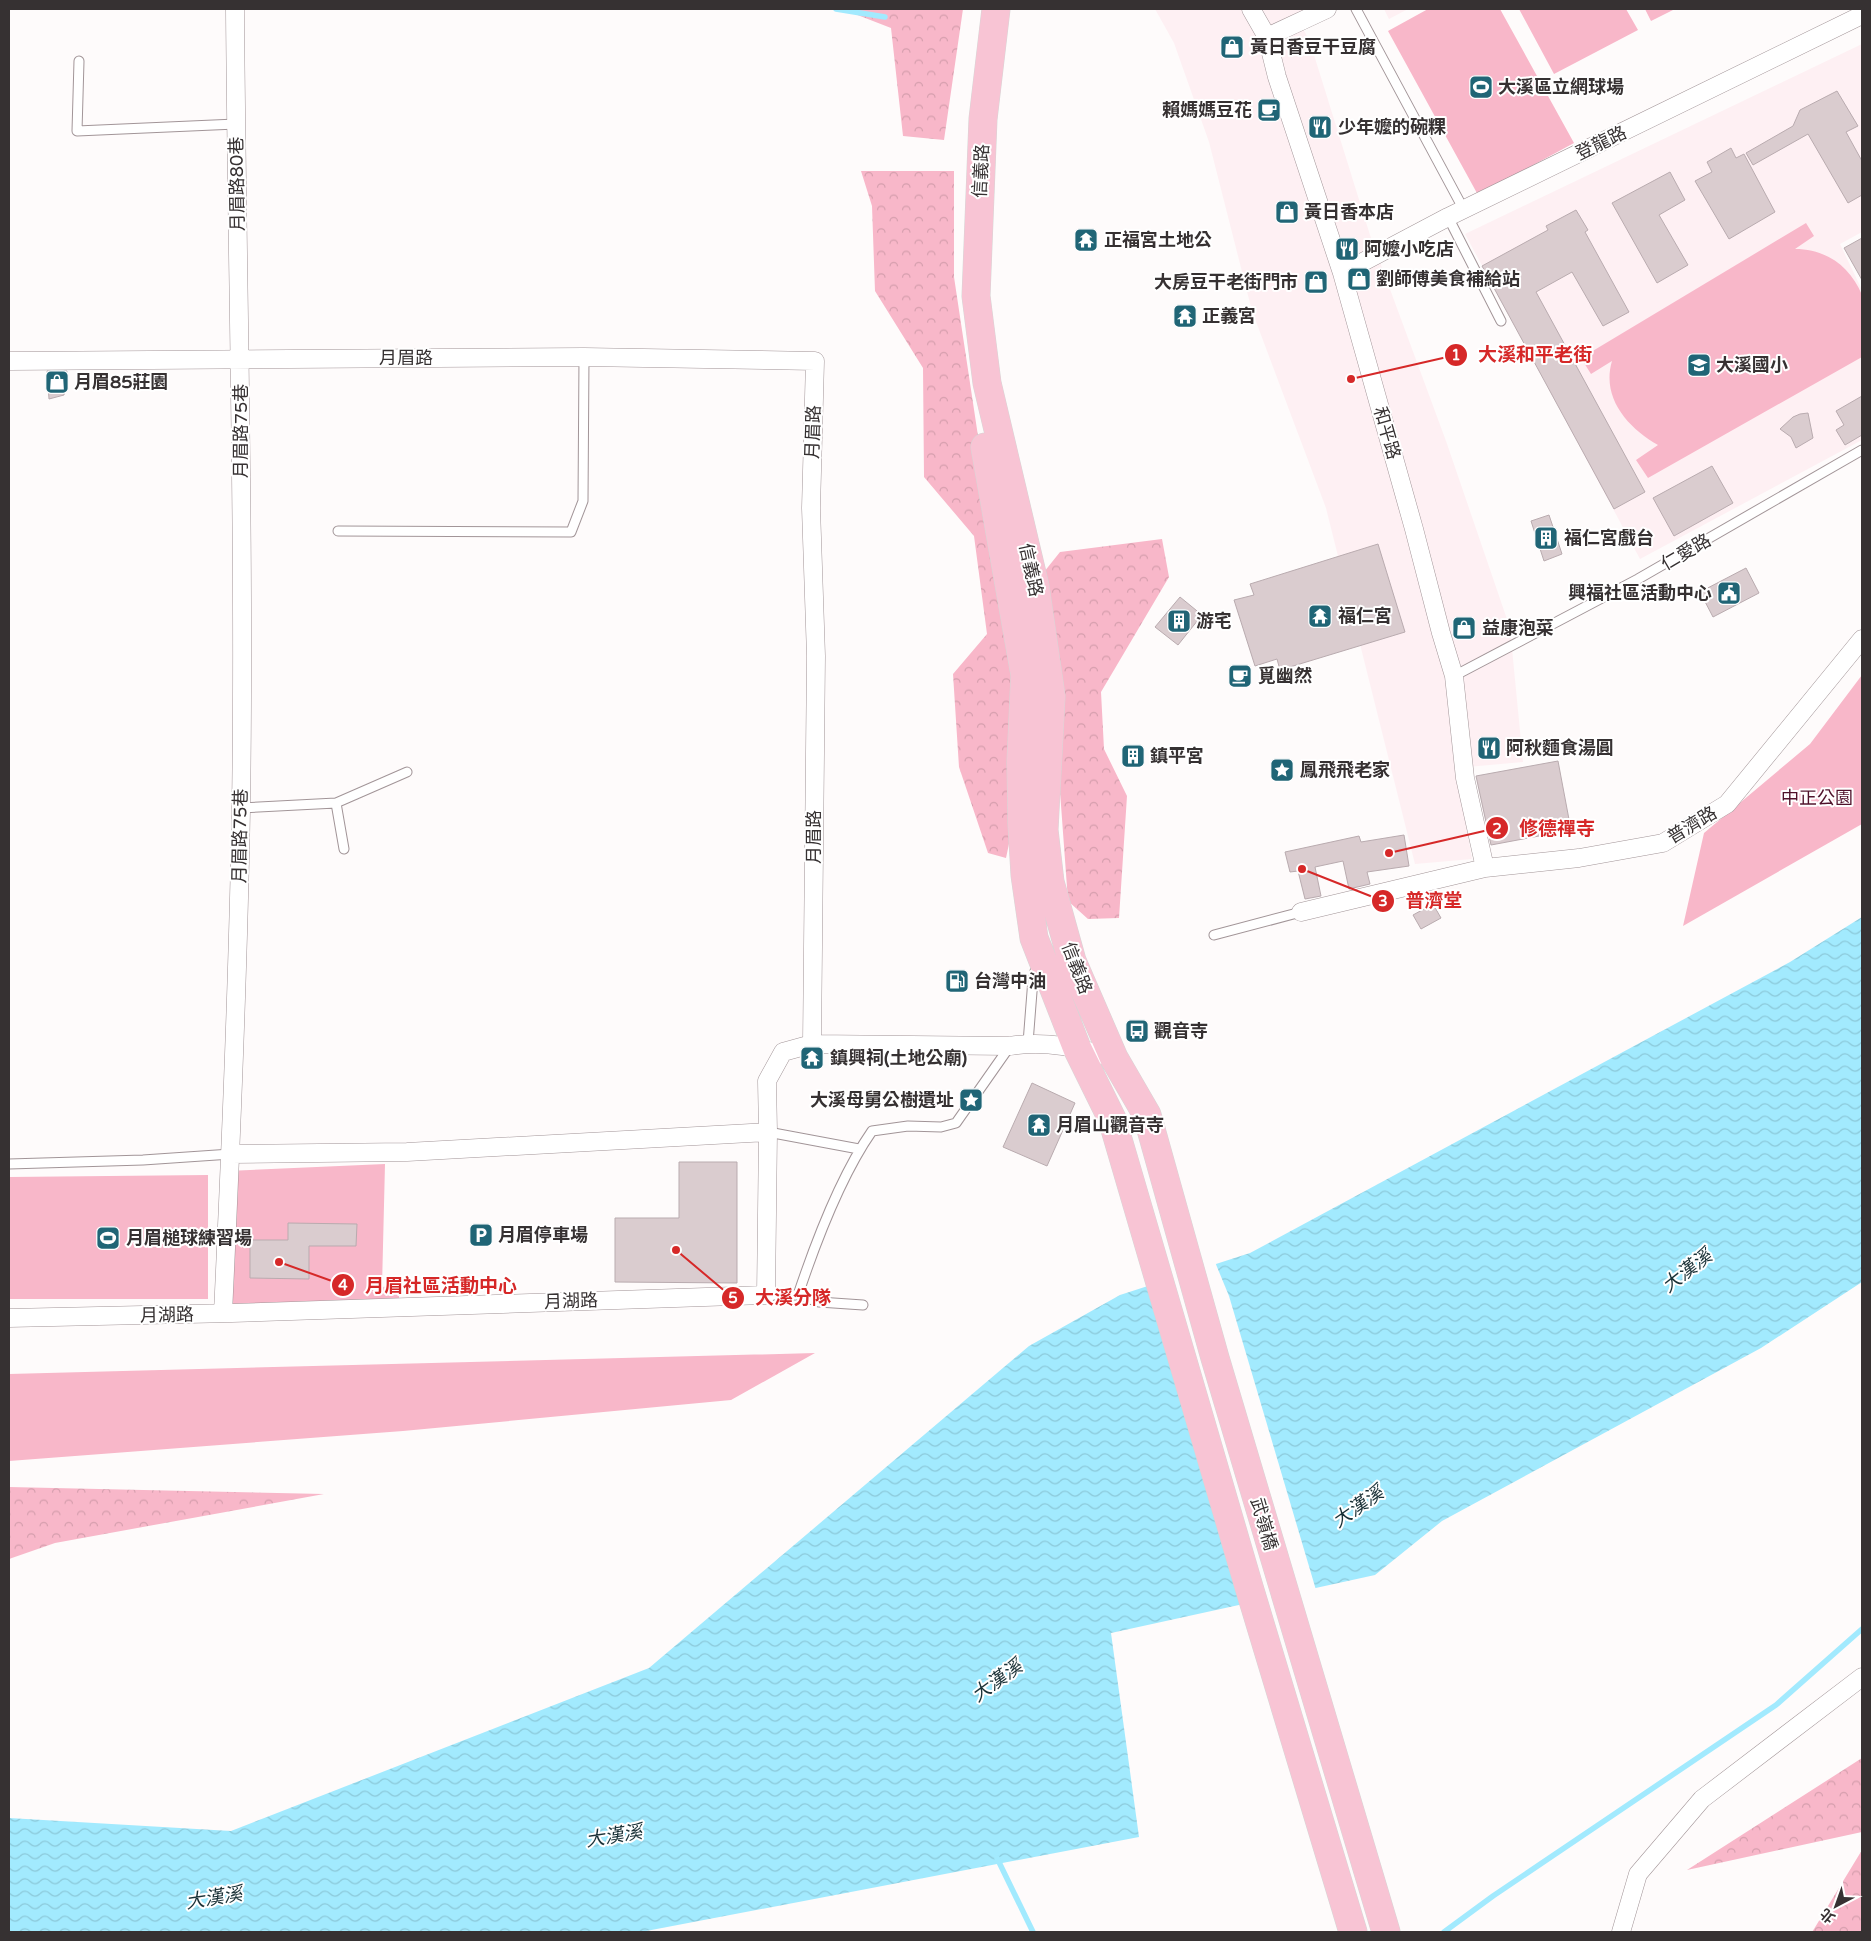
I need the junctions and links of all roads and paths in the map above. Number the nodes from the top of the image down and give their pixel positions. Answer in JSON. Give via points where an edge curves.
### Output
{"nodes":[{"id":1,"x":235,"y":9,"type":"edge"},
{"id":2,"x":981,"y":9,"type":"edge"},
{"id":3,"x":996,"y":9,"type":"edge"},
{"id":4,"x":1251,"y":9,"type":"edge"},
{"id":5,"x":1327,"y":9,"type":"edge"},
{"id":6,"x":1356,"y":9,"type":"edge"},
{"id":7,"x":1862,"y":15,"type":"edge"},
{"id":8,"x":1267,"y":36,"type":"junction"},
{"id":9,"x":79,"y":61,"type":"dead end"},
{"id":10,"x":236,"y":124,"type":"junction"},
{"id":11,"x":1456,"y":214,"type":"junction"},
{"id":12,"x":1342,"y":274,"type":"junction"},
{"id":13,"x":1501,"y":321,"type":"dead end"},
{"id":14,"x":584,"y":357,"type":"junction"},
{"id":15,"x":241,"y":359,"type":"junction"},
{"id":16,"x":9,"y":362,"type":"edge"},
{"id":17,"x":1862,"y":450,"type":"edge"},
{"id":18,"x":338,"y":531,"type":"dead end"},
{"id":19,"x":1862,"y":639,"type":"edge"},
{"id":20,"x":1454,"y":676,"type":"junction"},
{"id":21,"x":406,"y":772,"type":"dead end"},
{"id":22,"x":336,"y":803,"type":"junction"},
{"id":23,"x":241,"y":808,"type":"junction"},
{"id":24,"x":344,"y":849,"type":"dead end"},
{"id":25,"x":1485,"y":868,"type":"junction"},
{"id":26,"x":1301,"y":912,"type":"joint"},
{"id":27,"x":1214,"y":936,"type":"dead end"},
{"id":28,"x":1040,"y":954,"type":"junction"},
{"id":29,"x":1028,"y":1043,"type":"junction"},
{"id":30,"x":812,"y":1044,"type":"junction"},
{"id":31,"x":1010,"y":1046,"type":"junction"},
{"id":32,"x":1077,"y":1048,"type":"junction"},
{"id":33,"x":1114,"y":1058,"type":"junction"},
{"id":34,"x":1147,"y":1115,"type":"joint"},
{"id":35,"x":1112,"y":1120,"type":"joint"},
{"id":36,"x":768,"y":1132,"type":"junction"},
{"id":37,"x":860,"y":1149,"type":"junction"},
{"id":38,"x":231,"y":1154,"type":"junction"},
{"id":39,"x":9,"y":1164,"type":"edge"},
{"id":40,"x":798,"y":1294,"type":"junction"},
{"id":41,"x":766,"y":1295,"type":"junction"},
{"id":42,"x":863,"y":1305,"type":"dead end"},
{"id":43,"x":223,"y":1313,"type":"junction"},
{"id":44,"x":9,"y":1318,"type":"edge"},
{"id":45,"x":1862,"y":1677,"type":"edge"},
{"id":46,"x":1353,"y":1932,"type":"edge"},
{"id":47,"x":1386,"y":1932,"type":"edge"},
{"id":48,"x":1621,"y":1932,"type":"edge"}],
"edges":[{"from":1,"to":10,"type":"street","name":"月眉路80巷"},
{"from":2,"to":28,"type":"main road","name":"信義路","via":[[967,122],[961,287],[967,348],[1025,675],[1022,824],[1029,910]]},
{"from":3,"to":33,"type":"main road","name":"信義路","via":[[983,119],[976,296],[987,383],[1035,586],[1051,696],[1044,830],[1050,882],[1072,961]]},
{"from":4,"to":8,"type":"street","name":"和平路"},
{"from":5,"to":8,"type":"street"},
{"from":6,"to":11,"type":"lane"},
{"from":7,"to":11,"type":"street","name":"登龍路"},
{"from":8,"to":12,"type":"street","name":"和平路","via":[[1277,77]]},
{"from":9,"to":10,"type":"lane","via":[[76,131]]},
{"from":10,"to":15,"type":"street","name":"月眉路80巷"},
{"from":11,"to":12,"type":"street","name":"登龍路"},
{"from":11,"to":13,"type":"lane"},
{"from":12,"to":20,"type":"street","name":"和平路"},
{"from":14,"to":15,"type":"street","name":"月眉路"},
{"from":14,"to":18,"type":"lane","via":[[583,501],[572,532]]},
{"from":14,"to":30,"type":"street","name":"月眉路","via":[[815,361],[811,508],[816,656]]},
{"from":15,"to":16,"type":"street","name":"月眉路"},
{"from":15,"to":23,"type":"street","name":"月眉路75巷"},
{"from":17,"to":20,"type":"lane","name":"仁愛路","via":[[1638,579]]},
{"from":19,"to":25,"type":"street","name":"普濟路","via":[[1727,804],[1663,843],[1579,858]]},
{"from":20,"to":25,"type":"street","name":"和平路","via":[[1464,778]]},
{"from":21,"to":22,"type":"lane"},
{"from":22,"to":23,"type":"lane"},
{"from":22,"to":24,"type":"lane"},
{"from":23,"to":38,"type":"street","name":"月眉路75巷"},
{"from":25,"to":26,"type":"street","name":"普濟路"},
{"from":26,"to":27,"type":"lane"},
{"from":28,"to":29,"type":"lane","via":[[1033,979]]},
{"from":28,"to":32,"type":"main road","name":"信義路"},
{"from":29,"to":31,"type":"street"},
{"from":29,"to":32,"type":"street"},
{"from":30,"to":31,"type":"street"},
{"from":30,"to":36,"type":"street","via":[[783,1052],[767,1081]]},
{"from":31,"to":37,"type":"lane","via":[[956,1123],[941,1127],[908,1126],[872,1131]]},
{"from":32,"to":33,"type":"street"},
{"from":32,"to":35,"type":"main road","name":"信義路"},
{"from":33,"to":34,"type":"main road","name":"信義路"},
{"from":34,"to":47,"type":"main road","name":"武嶺橋","via":[[1218,1367]]},
{"from":35,"to":46,"type":"main road","name":"武嶺橋"},
{"from":36,"to":37,"type":"lane"},
{"from":36,"to":38,"type":"street","via":[[416,1152]]},
{"from":36,"to":41,"type":"street"},
{"from":37,"to":40,"type":"lane","via":[[809,1260]]},
{"from":38,"to":39,"type":"lane"},
{"from":38,"to":43,"type":"street","name":"月眉路75巷"},
{"from":40,"to":41,"type":"lane"},
{"from":40,"to":42,"type":"lane","via":[[819,1302]]},
{"from":41,"to":43,"type":"street","name":"月湖路"},
{"from":43,"to":44,"type":"street","name":"月湖路"},
{"from":45,"to":48,"type":"street","via":[[1702,1799],[1638,1874]]}]}
